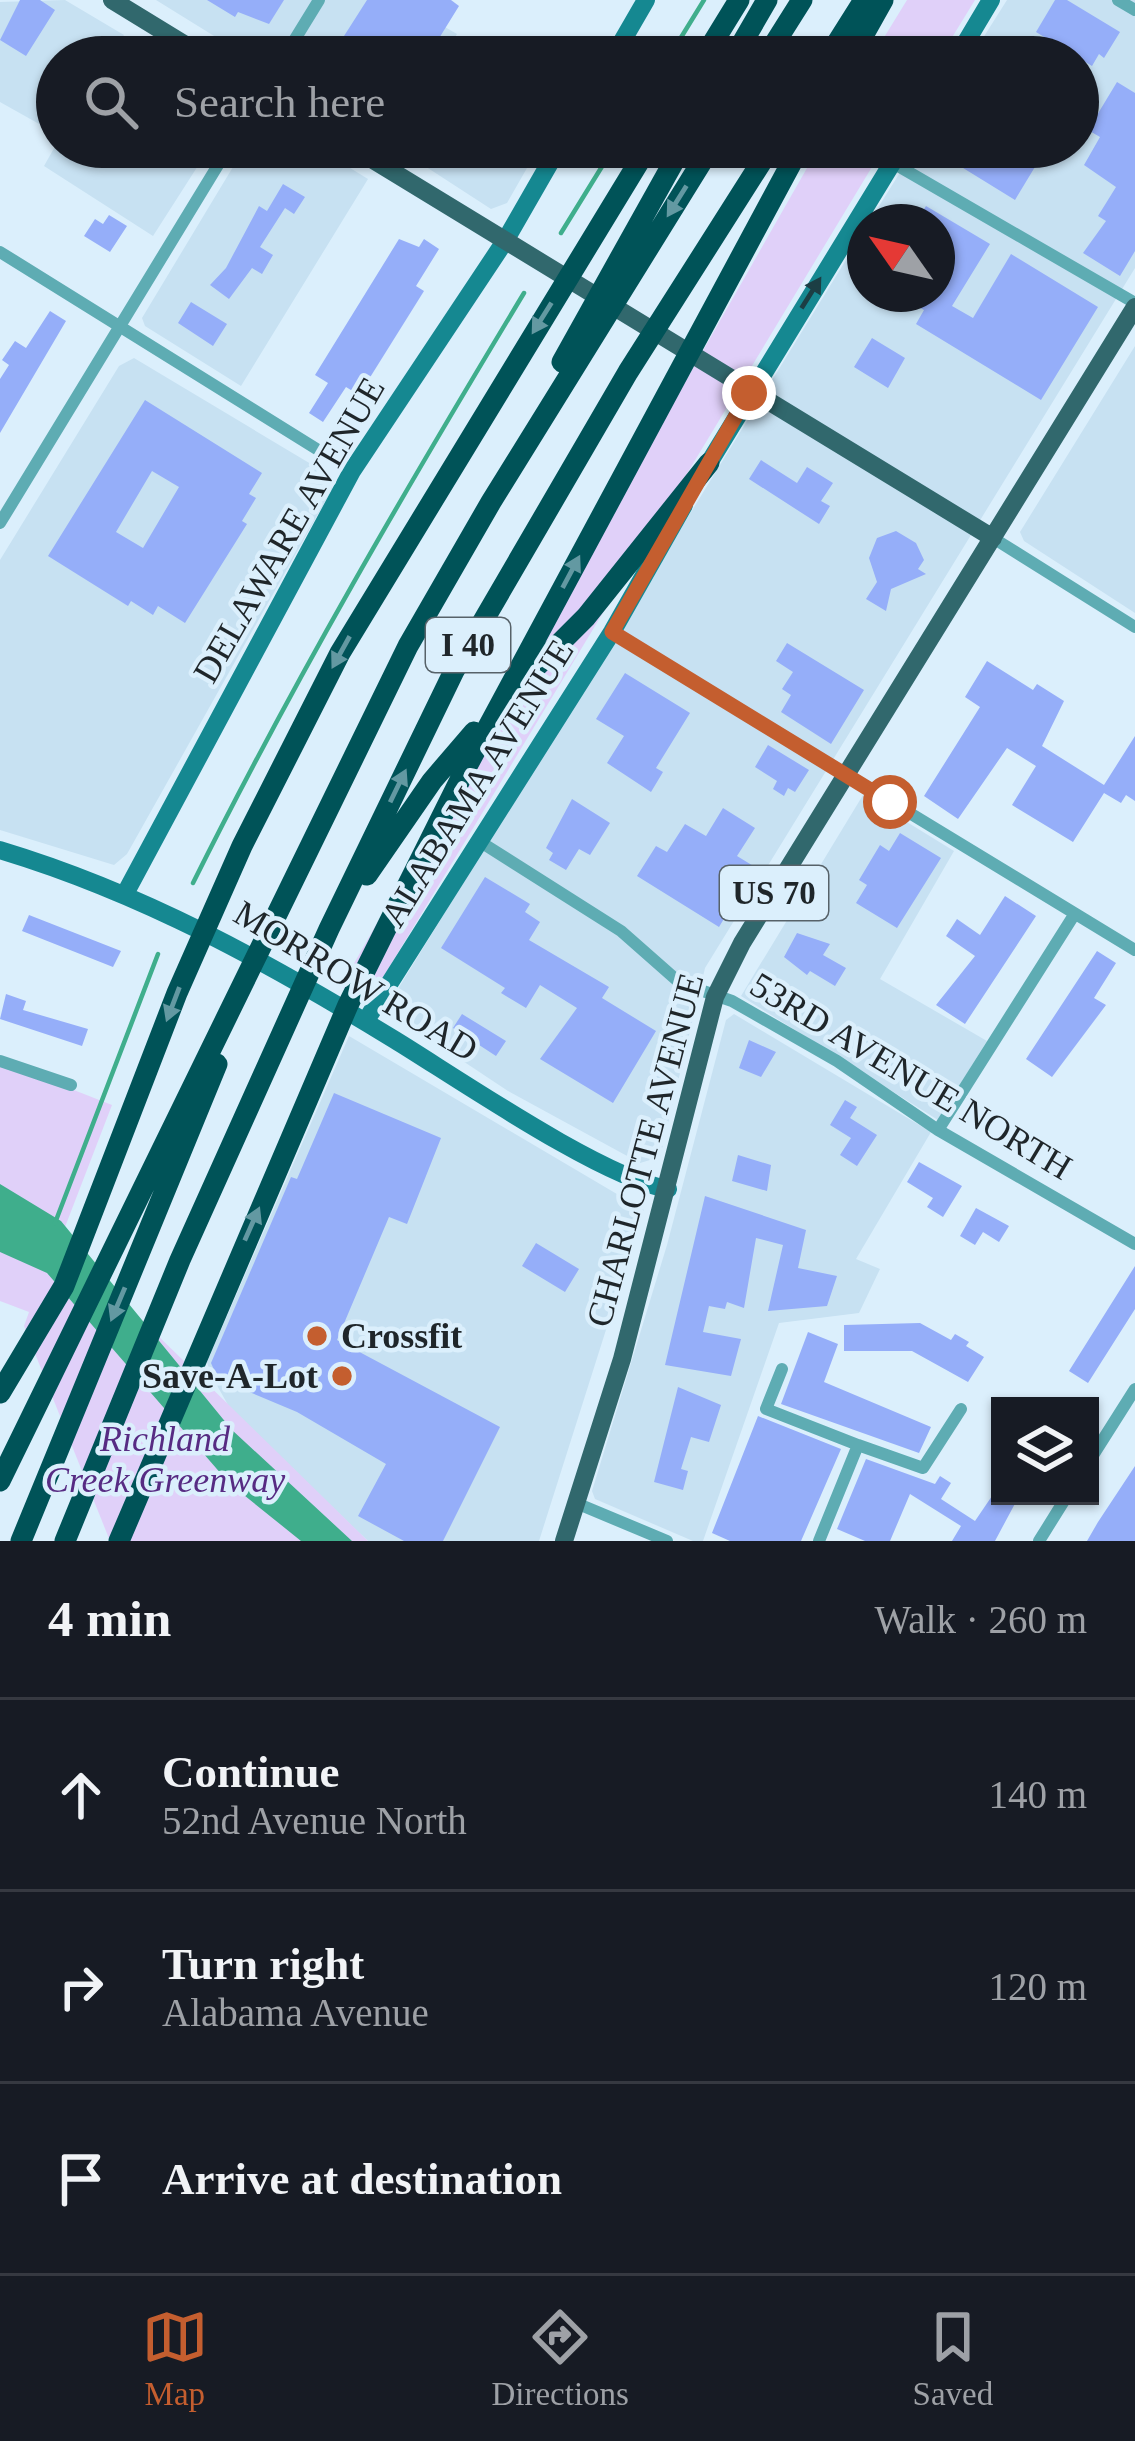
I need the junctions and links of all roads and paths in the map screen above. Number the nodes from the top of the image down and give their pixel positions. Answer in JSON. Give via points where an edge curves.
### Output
{"nodes":[{"id":1,"x":112,"y":0,"type":"edge"},
{"id":2,"x":319,"y":0,"type":"edge"},
{"id":3,"x":646,"y":0,"type":"edge"},
{"id":4,"x":739,"y":0,"type":"edge"},
{"id":5,"x":767,"y":0,"type":"edge"},
{"id":6,"x":802,"y":0,"type":"edge"},
{"id":7,"x":864,"y":0,"type":"edge"},
{"id":8,"x":883,"y":0,"type":"edge"},
{"id":9,"x":991,"y":0,"type":"edge"},
{"id":10,"x":1118,"y":0,"type":"edge"},
{"id":11,"x":1135,"y":10,"type":"edge"},
{"id":12,"x":171,"y":36,"type":"edge"},
{"id":13,"x":297,"y":36,"type":"edge"},
{"id":14,"x":625,"y":36,"type":"edge"},
{"id":15,"x":717,"y":36,"type":"edge"},
{"id":16,"x":746,"y":36,"type":"edge"},
{"id":17,"x":779,"y":36,"type":"edge"},
{"id":18,"x":841,"y":36,"type":"edge"},
{"id":19,"x":863,"y":36,"type":"edge"},
{"id":20,"x":969,"y":36,"type":"edge"},
{"id":21,"x":216,"y":168,"type":"edge"},
{"id":22,"x":386,"y":168,"type":"edge"},
{"id":23,"x":548,"y":168,"type":"edge"},
{"id":24,"x":635,"y":168,"type":"edge"},
{"id":25,"x":672,"y":168,"type":"edge"},
{"id":26,"x":695,"y":168,"type":"edge"},
{"id":27,"x":758,"y":168,"type":"edge"},
{"id":28,"x":789,"y":168,"type":"edge"},
{"id":29,"x":889,"y":168,"type":"edge"},
{"id":30,"x":918,"y":168,"type":"edge"},
{"id":31,"x":505,"y":241,"type":"junction"},
{"id":32,"x":634,"y":251,"type":"junction"},
{"id":33,"x":0,"y":252,"type":"edge"},
{"id":34,"x":1135,"y":305,"type":"edge"},
{"id":35,"x":119,"y":325,"type":"junction"},
{"id":36,"x":749,"y":393,"type":"junction"},
{"id":37,"x":709,"y":463,"type":"junction"},
{"id":38,"x":352,"y":471,"type":"junction"},
{"id":39,"x":0,"y":523,"type":"edge"},
{"id":40,"x":993,"y":538,"type":"junction"},
{"id":41,"x":1135,"y":627,"type":"edge"},
{"id":42,"x":612,"y":632,"type":"junction"},
{"id":43,"x":848,"y":776,"type":"junction"},
{"id":44,"x":479,"y":841,"type":"junction"},
{"id":45,"x":0,"y":850,"type":"edge"},
{"id":46,"x":126,"y":892,"type":"junction"},
{"id":47,"x":1074,"y":915,"type":"junction"},
{"id":48,"x":328,"y":929,"type":"junction"},
{"id":49,"x":1135,"y":950,"type":"edge"},
{"id":50,"x":715,"y":997,"type":"junction"},
{"id":51,"x":238,"y":1005,"type":"junction"},
{"id":52,"x":365,"y":1022,"type":"junction"},
{"id":53,"x":0,"y":1061,"type":"edge"},
{"id":54,"x":70,"y":1085,"type":"dead end"},
{"id":55,"x":938,"y":1130,"type":"junction"},
{"id":56,"x":668,"y":1189,"type":"junction"},
{"id":57,"x":1135,"y":1244,"type":"edge"},
{"id":58,"x":782,"y":1369,"type":"dead end"},
{"id":59,"x":1135,"y":1389,"type":"edge"},
{"id":60,"x":0,"y":1393,"type":"edge"},
{"id":61,"x":961,"y":1409,"type":"dead end"},
{"id":62,"x":162,"y":1432,"type":"junction"},
{"id":63,"x":858,"y":1445,"type":"junction"},
{"id":64,"x":1099,"y":1446,"type":"edge"},
{"id":65,"x":0,"y":1481,"type":"edge"},
{"id":66,"x":576,"y":1503,"type":"junction"},
{"id":67,"x":1061,"y":1505,"type":"edge"},
{"id":68,"x":21,"y":1541,"type":"edge"},
{"id":69,"x":65,"y":1541,"type":"edge"},
{"id":70,"x":104,"y":1541,"type":"edge"},
{"id":71,"x":119,"y":1541,"type":"edge"},
{"id":72,"x":564,"y":1541,"type":"edge"},
{"id":73,"x":667,"y":1541,"type":"edge"},
{"id":74,"x":819,"y":1541,"type":"edge"},
{"id":75,"x":1039,"y":1541,"type":"edge"}],
"edges":[{"from":1,"to":12,"type":"main road"},
{"from":2,"to":13,"type":"street"},
{"from":3,"to":14,"type":"street"},
{"from":4,"to":15,"type":"highway"},
{"from":5,"to":16,"type":"highway"},
{"from":6,"to":17,"type":"highway"},
{"from":7,"to":18,"type":"highway"},
{"from":8,"to":19,"type":"highway"},
{"from":9,"to":20,"type":"street"},
{"from":10,"to":11,"type":"street"},
{"from":21,"to":35,"type":"street"},
{"from":22,"to":31,"type":"main road"},
{"from":23,"to":31,"type":"street","name":"DELAWARE AVENUE"},
{"from":24,"to":60,"type":"highway","one_way":true,"via":[[340,653],[186,972],[64,1286]]},
{"from":25,"to":32,"type":"highway"},
{"from":26,"to":32,"type":"highway","number":"I 40","one_way":true},
{"from":48,"to":27,"type":"highway","number":"I 40","one_way":true,"via":[[454,671]]},
{"from":62,"to":28,"type":"highway","one_way":true,"via":[[358,985]]},
{"from":36,"to":29,"type":"street","name":"ALABAMA AVENUE","one_way":true},
{"from":30,"to":34,"type":"street"},
{"from":31,"to":36,"type":"main road"},
{"from":31,"to":38,"type":"street","name":"DELAWARE AVENUE"},
{"from":32,"to":51,"type":"highway","number":"I 40","via":[[408,646]]},
{"from":33,"to":35,"type":"street"},
{"from":34,"to":40,"type":"main road","name":"CHARLOTTE AVENUE","number":"US 70"},
{"from":35,"to":38,"type":"street"},
{"from":35,"to":39,"type":"street"},
{"from":36,"to":37,"type":"street","name":"ALABAMA AVENUE"},
{"from":36,"to":40,"type":"main road"},
{"from":37,"to":42,"type":"street","name":"ALABAMA AVENUE"},
{"from":37,"to":48,"type":"highway","via":[[586,617],[432,781]]},
{"from":38,"to":46,"type":"street","name":"DELAWARE AVENUE"},
{"from":40,"to":41,"type":"street"},
{"from":40,"to":43,"type":"main road","name":"CHARLOTTE AVENUE","number":"US 70"},
{"from":42,"to":43,"type":"street"},
{"from":42,"to":44,"type":"street","name":"ALABAMA AVENUE"},
{"from":43,"to":47,"type":"street"},
{"from":43,"to":50,"type":"main road","name":"CHARLOTTE AVENUE","number":"US 70"},
{"from":44,"to":50,"type":"street","name":"53RD AVENUE NORTH","via":[[621,932],[674,979]]},
{"from":44,"to":52,"type":"street","name":"ALABAMA AVENUE"},
{"from":45,"to":46,"type":"street","name":"MORROW ROAD"},
{"from":46,"to":52,"type":"street","name":"MORROW ROAD"},
{"from":47,"to":49,"type":"street"},
{"from":47,"to":55,"type":"street"},
{"from":48,"to":69,"type":"highway","number":"I 40"},
{"from":50,"to":55,"type":"street","name":"53RD AVENUE NORTH","via":[[837,1061]]},
{"from":50,"to":56,"type":"main road","name":"CHARLOTTE AVENUE","number":"US 70"},
{"from":51,"to":65,"type":"highway"},
{"from":51,"to":68,"type":"highway","number":"I 40","one_way":true},
{"from":52,"to":56,"type":"street","name":"MORROW ROAD","via":[[561,1139]]},
{"from":53,"to":54,"type":"street"},
{"from":55,"to":57,"type":"street","name":"53RD AVENUE NORTH"},
{"from":56,"to":66,"type":"main road","name":"CHARLOTTE AVENUE","number":"US 70"},
{"from":58,"to":63,"type":"street","via":[[766,1408]]},
{"from":59,"to":64,"type":"street"},
{"from":61,"to":63,"type":"street","via":[[923,1468]]},
{"from":62,"to":70,"type":"highway"},
{"from":62,"to":71,"type":"highway"},
{"from":63,"to":74,"type":"street"},
{"from":66,"to":72,"type":"main road","name":"CHARLOTTE AVENUE","number":"US 70"},
{"from":66,"to":73,"type":"street"},
{"from":67,"to":75,"type":"street"}]}
